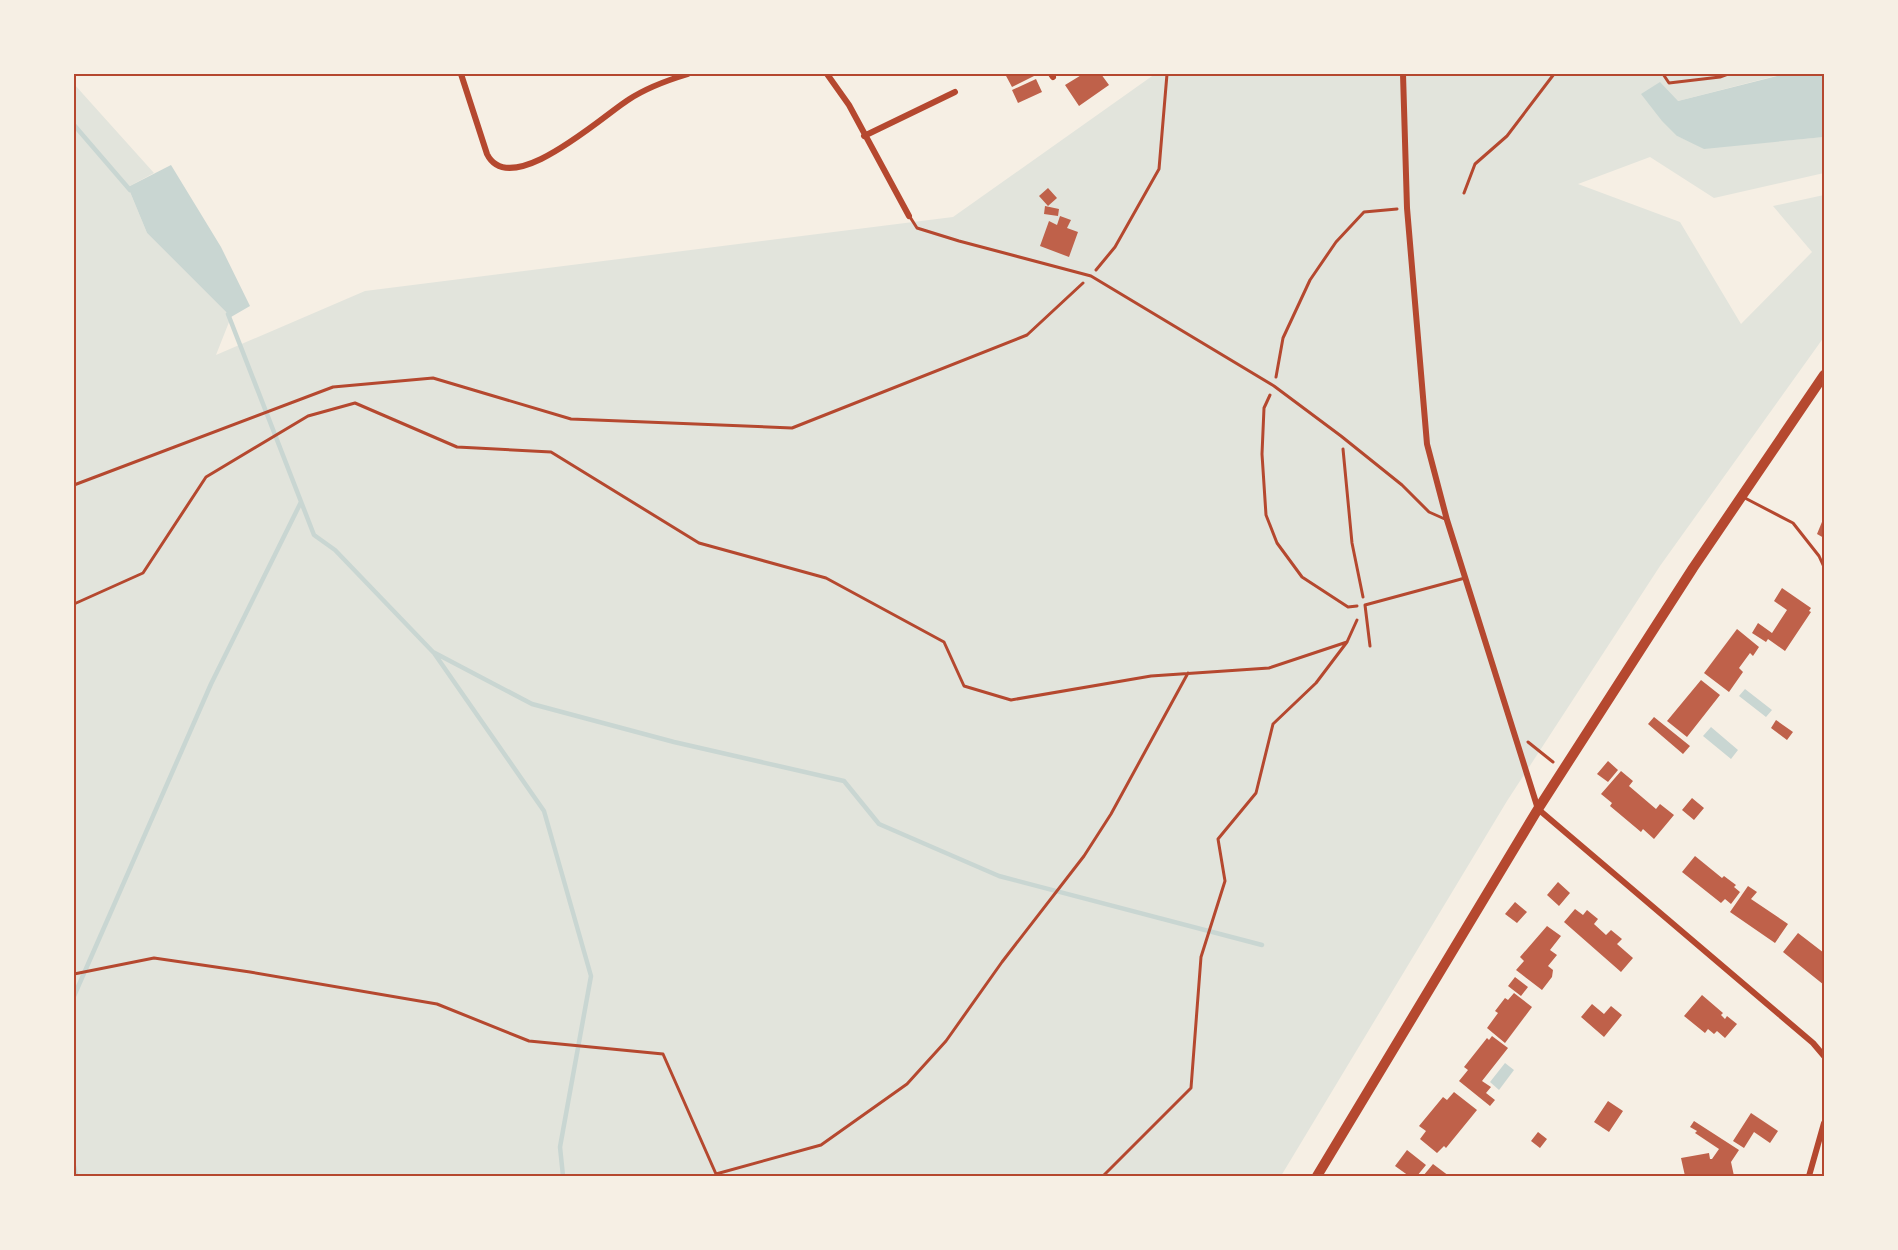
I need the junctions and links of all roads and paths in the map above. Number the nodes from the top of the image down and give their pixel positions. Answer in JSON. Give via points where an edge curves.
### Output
{"nodes":[{"id":1,"x":461,"y":74,"type":"edge"},
{"id":2,"x":688,"y":74,"type":"edge"},
{"id":3,"x":826,"y":74,"type":"edge"},
{"id":4,"x":1167,"y":74,"type":"edge"},
{"id":5,"x":1403,"y":74,"type":"edge"},
{"id":6,"x":1554,"y":74,"type":"edge"},
{"id":7,"x":1663,"y":74,"type":"edge"},
{"id":8,"x":1728,"y":74,"type":"edge"},
{"id":9,"x":955,"y":92,"type":"dead end"},
{"id":10,"x":864,"y":136,"type":"junction"},
{"id":11,"x":1464,"y":193,"type":"dead end"},
{"id":12,"x":909,"y":216,"type":"joint"},
{"id":13,"x":1091,"y":276,"type":"junction"},
{"id":14,"x":1823,"y":381,"type":"edge"},
{"id":15,"x":1341,"y":436,"type":"junction"},
{"id":16,"x":74,"y":485,"type":"edge"},
{"id":17,"x":1742,"y":496,"type":"junction"},
{"id":18,"x":1447,"y":520,"type":"junction"},
{"id":19,"x":1824,"y":567,"type":"edge"},
{"id":20,"x":1465,"y":578,"type":"junction"},
{"id":21,"x":74,"y":604,"type":"edge"},
{"id":22,"x":1365,"y":605,"type":"junction"},
{"id":23,"x":1347,"y":642,"type":"junction"},
{"id":24,"x":1370,"y":646,"type":"dead end"},
{"id":25,"x":1188,"y":673,"type":"junction"},
{"id":26,"x":1522,"y":737,"type":"dead end"},
{"id":27,"x":1555,"y":763,"type":"dead end"},
{"id":28,"x":1538,"y":809,"type":"junction"},
{"id":29,"x":74,"y":974,"type":"edge"},
{"id":30,"x":1824,"y":1056,"type":"edge"},
{"id":31,"x":1824,"y":1124,"type":"edge"},
{"id":32,"x":1103,"y":1176,"type":"edge"},
{"id":33,"x":1317,"y":1176,"type":"edge"},
{"id":34,"x":1809,"y":1176,"type":"edge"}],
"edges":[{"from":1,"to":2,"type":"street","via":[[490,162],[505,169],[540,159],[594,127],[629,99]]},
{"from":3,"to":10,"type":"street","via":[[849,105]]},
{"from":4,"to":13,"type":"path","via":[[1159,169],[1115,247]]},
{"from":5,"to":18,"type":"street","via":[[1407,208],[1427,444]]},
{"from":6,"to":11,"type":"path","via":[[1508,136],[1475,164]]},
{"from":7,"to":8,"type":"path","via":[[1669,83]]},
{"from":9,"to":10,"type":"street"},
{"from":10,"to":12,"type":"street"},
{"from":12,"to":13,"type":"lane","via":[[917,228],[959,242]]},
{"from":13,"to":15,"type":"lane","via":[[1274,386]]},
{"from":13,"to":16,"type":"path","via":[[1027,335],[792,428],[571,419],[433,378],[333,387]]},
{"from":14,"to":17,"type":"main road"},
{"from":15,"to":18,"type":"lane","via":[[1429,512]]},
{"from":15,"to":22,"type":"path","via":[[1352,543]]},
{"from":17,"to":19,"type":"lane","via":[[1793,523]]},
{"from":17,"to":28,"type":"main road"},
{"from":18,"to":20,"type":"street"},
{"from":20,"to":22,"type":"lane"},
{"from":20,"to":28,"type":"street"},
{"from":21,"to":25,"type":"path","via":[[143,573],[206,477],[308,416],[355,403],[458,447],[551,452],[699,543],[826,578],[944,642],[964,686],[1011,700]]},
{"from":22,"to":23,"type":"path"},
{"from":22,"to":24,"type":"lane"},
{"from":23,"to":25,"type":"path","via":[[1269,668]]},
{"from":23,"to":32,"type":"path","via":[[1316,683],[1273,724],[1256,794],[1218,839],[1225,881],[1201,957],[1191,1088]]},
{"from":25,"to":29,"type":"path","via":[[1084,856],[946,1041],[908,1084],[821,1145],[716,1174],[663,1054],[529,1041],[437,1004],[154,958]]},
{"from":26,"to":27,"type":"path"},
{"from":28,"to":30,"type":"street"},
{"from":28,"to":33,"type":"main road"},
{"from":31,"to":34,"type":"street"}]}
